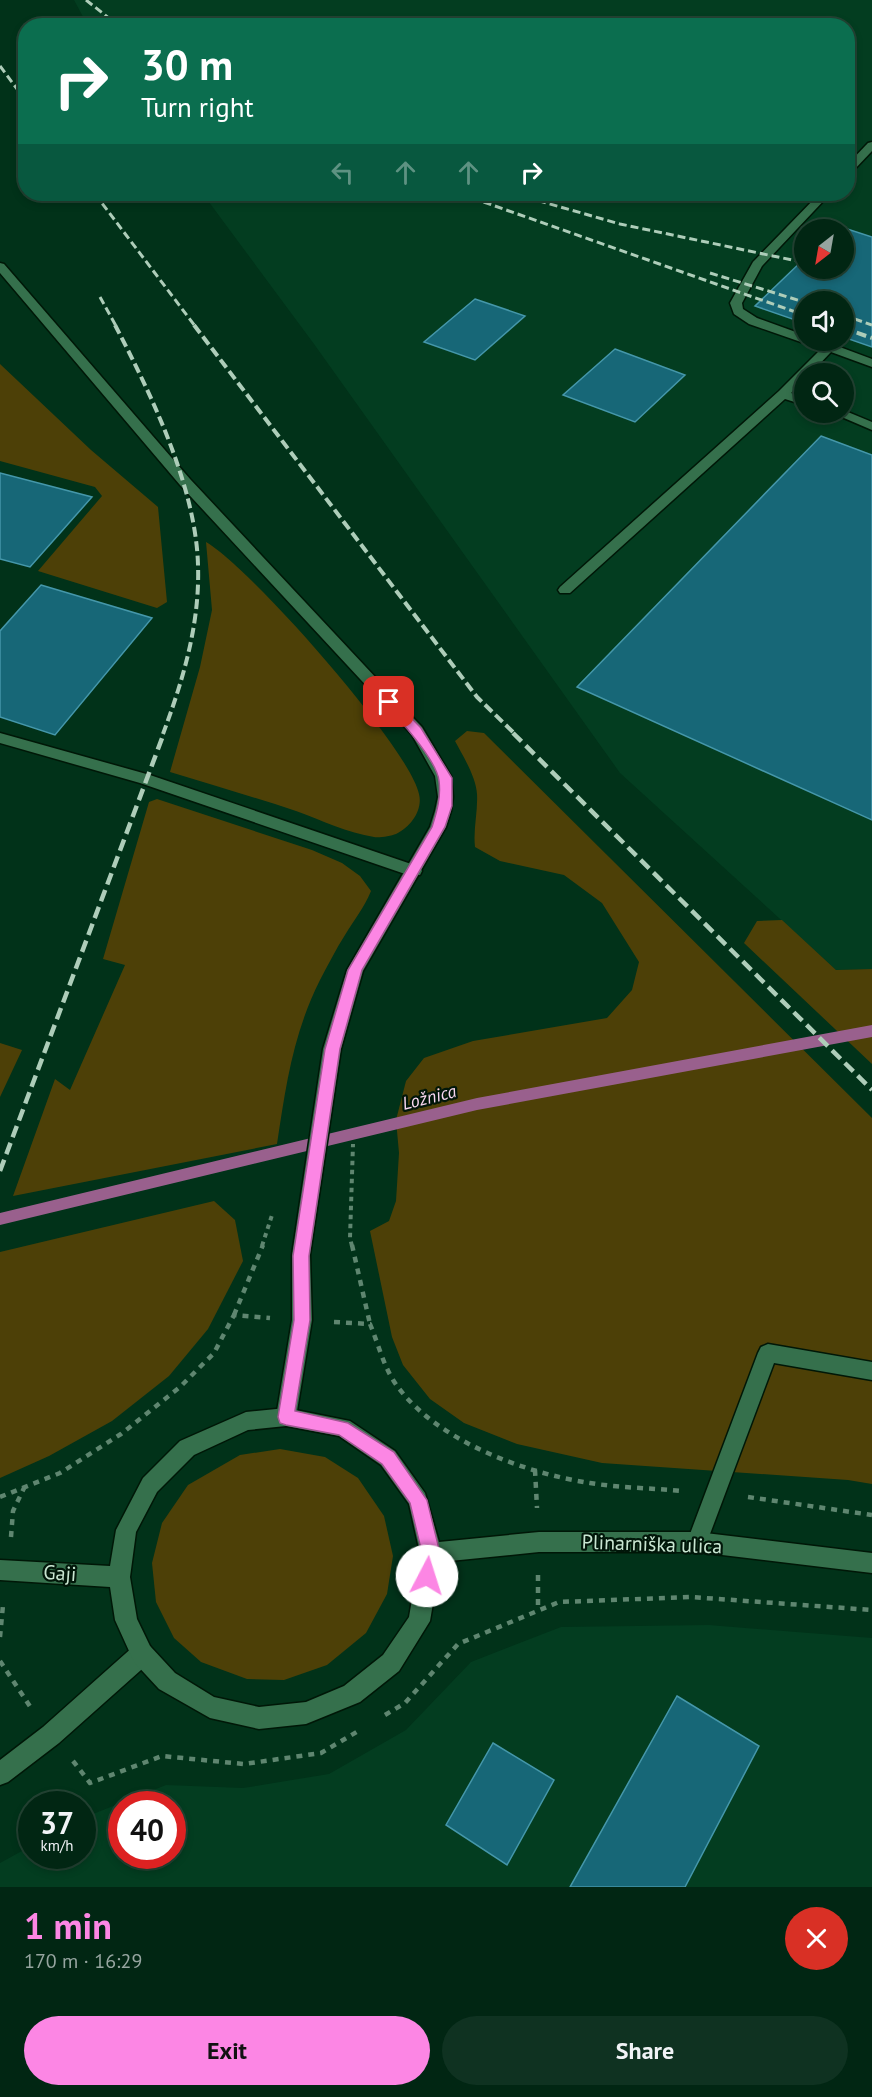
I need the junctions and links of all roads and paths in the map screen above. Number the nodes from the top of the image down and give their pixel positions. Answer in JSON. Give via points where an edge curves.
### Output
{"nodes":[{"id":1,"x":872,"y":145,"type":"edge"},
{"id":2,"x":855,"y":163,"type":"edge"},
{"id":3,"x":818,"y":201,"type":"edge"},
{"id":4,"x":0,"y":266,"type":"edge"},
{"id":5,"x":794,"y":336,"type":"edge"},
{"id":6,"x":826,"y":351,"type":"edge"},
{"id":7,"x":838,"y":351,"type":"edge"},
{"id":8,"x":872,"y":363,"type":"edge"},
{"id":9,"x":783,"y":394,"type":"junction"},
{"id":10,"x":794,"y":398,"type":"edge"},
{"id":11,"x":854,"y":419,"type":"edge"},
{"id":12,"x":872,"y":426,"type":"edge"},
{"id":13,"x":565,"y":591,"type":"dead end"},
{"id":14,"x":0,"y":738,"type":"edge"},
{"id":15,"x":414,"y":871,"type":"junction"},
{"id":16,"x":354,"y":1135,"type":"dead end"},
{"id":17,"x":302,"y":1320,"type":"junction"},
{"id":18,"x":370,"y":1324,"type":"junction"},
{"id":19,"x":872,"y":1371,"type":"edge"},
{"id":20,"x":286,"y":1417,"type":"junction"},
{"id":21,"x":716,"y":1494,"type":"junction"},
{"id":22,"x":0,"y":1497,"type":"edge"},
{"id":23,"x":872,"y":1515,"type":"edge"},
{"id":24,"x":697,"y":1542,"type":"junction"},
{"id":25,"x":431,"y":1553,"type":"junction"},
{"id":26,"x":872,"y":1563,"type":"edge"},
{"id":27,"x":0,"y":1570,"type":"edge"},
{"id":28,"x":119,"y":1577,"type":"junction"},
{"id":29,"x":142,"y":1654,"type":"junction"},
{"id":30,"x":0,"y":1656,"type":"edge"},
{"id":31,"x":1,"y":1662,"type":"edge"},
{"id":32,"x":0,"y":1774,"type":"edge"}],
"edges":[{"from":1,"to":2,"type":"street"},
{"from":3,"to":5,"type":"street","via":[[757,264],[736,303],[738,311],[753,321]]},
{"from":4,"to":15,"type":"street","via":[[185,482],[417,730],[446,778],[446,806]]},
{"from":6,"to":9,"type":"street"},
{"from":7,"to":8,"type":"street"},
{"from":9,"to":10,"type":"street"},
{"from":9,"to":13,"type":"street"},
{"from":11,"to":12,"type":"street"},
{"from":14,"to":15,"type":"street","via":[[145,779]]},
{"from":15,"to":17,"type":"street","via":[[355,970],[333,1049],[301,1256]]},
{"from":16,"to":18,"type":"path","via":[[350,1238]]},
{"from":17,"to":18,"type":"path"},
{"from":17,"to":20,"type":"street"},
{"from":17,"to":22,"type":"path","via":[[234,1315],[214,1353],[180,1387],[121,1434],[60,1473]]},
{"from":18,"to":21,"type":"path","via":[[395,1384],[431,1422],[472,1444],[518,1465],[588,1483]]},
{"from":19,"to":21,"type":"street","via":[[768,1353]]},
{"from":20,"to":25,"type":"street","via":[[342,1428],[388,1458],[418,1500]]},
{"from":20,"to":28,"type":"street","via":[[246,1421],[187,1448],[150,1485],[126,1530]]},
{"from":21,"to":23,"type":"path"},
{"from":21,"to":24,"type":"street"},
{"from":24,"to":25,"type":"street","name":"Plinarniška ulica","via":[[539,1542]]},
{"from":24,"to":26,"type":"street","name":"Plinarniška ulica"},
{"from":25,"to":29,"type":"street","via":[[418,1621],[391,1663],[352,1694],[306,1713],[259,1718],[210,1707],[167,1681]]},
{"from":27,"to":28,"type":"street","name":"Gaji"},
{"from":28,"to":29,"type":"street","via":[[126,1620]]},
{"from":29,"to":32,"type":"street","via":[[51,1735]]},
{"from":30,"to":31,"type":"path"}]}
